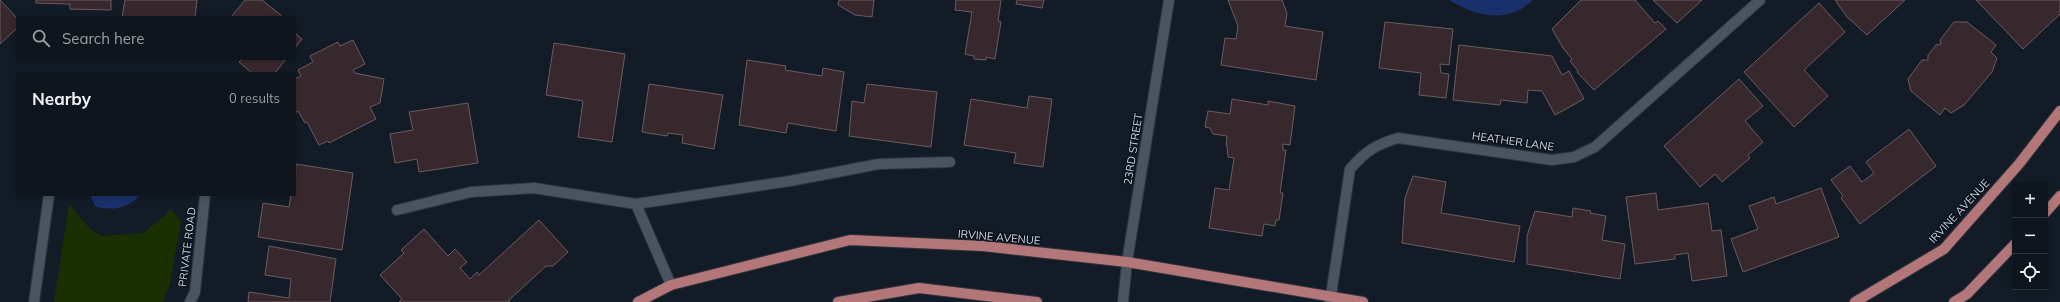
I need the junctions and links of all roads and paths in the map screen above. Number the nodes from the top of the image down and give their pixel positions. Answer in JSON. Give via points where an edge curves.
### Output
{"nodes":[{"id":1,"x":1169,"y":0,"type":"edge"},
{"id":2,"x":1760,"y":0,"type":"edge"},
{"id":3,"x":2060,"y":111,"type":"edge"},
{"id":4,"x":950,"y":162,"type":"dead end"},
{"id":5,"x":49,"y":196,"type":"edge"},
{"id":6,"x":205,"y":196,"type":"edge"},
{"id":7,"x":2060,"y":196,"type":"edge"},
{"id":8,"x":636,"y":204,"type":"junction"},
{"id":9,"x":397,"y":210,"type":"dead end"},
{"id":10,"x":2048,"y":210,"type":"edge"},
{"id":11,"x":2012,"y":247,"type":"edge"},
{"id":12,"x":1127,"y":262,"type":"junction"},
{"id":13,"x":671,"y":285,"type":"junction"},
{"id":14,"x":1330,"y":299,"type":"edge"},
{"id":15,"x":34,"y":302,"type":"edge"},
{"id":16,"x":190,"y":302,"type":"edge"},
{"id":17,"x":638,"y":302,"type":"edge"},
{"id":18,"x":838,"y":302,"type":"edge"},
{"id":19,"x":1037,"y":302,"type":"edge"},
{"id":20,"x":1123,"y":302,"type":"edge"},
{"id":21,"x":1363,"y":302,"type":"edge"},
{"id":22,"x":1855,"y":302,"type":"edge"},
{"id":23,"x":1954,"y":302,"type":"edge"}],
"edges":[{"from":1,"to":12,"type":"street","name":"23RD STREET"},
{"from":2,"to":14,"type":"street","name":"HEATHER LANE","via":[[1595,147],[1574,157],[1552,160],[1398,138],[1378,144],[1363,154],[1350,169]]},
{"from":3,"to":22,"type":"main road","name":"IRVINE AVENUE","via":[[2019,164],[1944,249]]},
{"from":4,"to":8,"type":"street","via":[[879,164],[790,181]]},
{"from":5,"to":15,"type":"street"},
{"from":6,"to":16,"type":"street","name":"PRIVATE ROAD","via":[[195,292]]},
{"from":7,"to":10,"type":"main road"},
{"from":8,"to":9,"type":"street","via":[[534,188],[471,192]]},
{"from":8,"to":13,"type":"street"},
{"from":11,"to":23,"type":"main road","via":[[1967,294]]},
{"from":12,"to":13,"type":"main road","name":"IRVINE AVENUE","via":[[983,246],[850,240]]},
{"from":12,"to":14,"type":"main road","name":"IRVINE AVENUE"},
{"from":12,"to":20,"type":"street","name":"23RD STREET"},
{"from":13,"to":17,"type":"main road","name":"IRVINE AVENUE"},
{"from":14,"to":21,"type":"main road","name":"IRVINE AVENUE"},
{"from":18,"to":19,"type":"main road","via":[[920,288]]}]}
